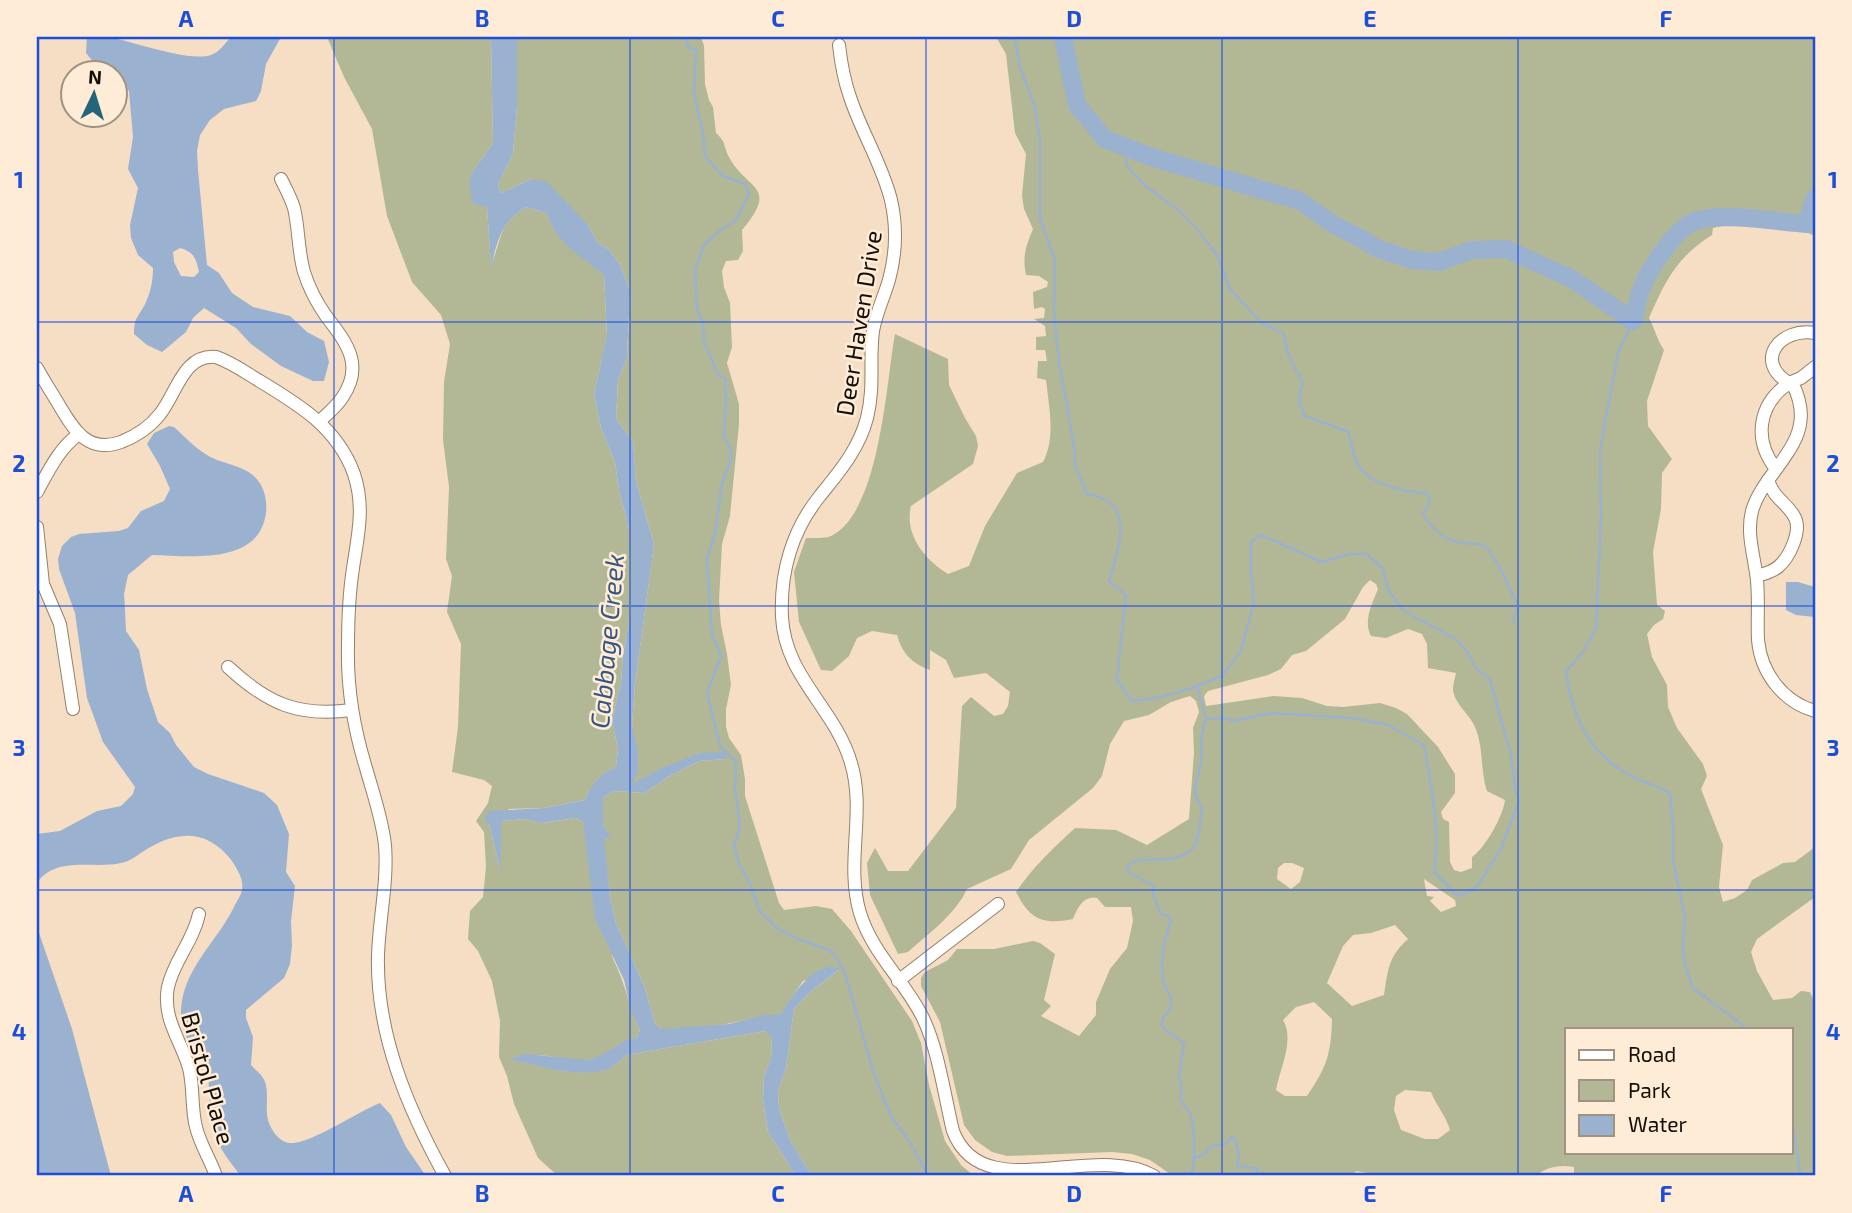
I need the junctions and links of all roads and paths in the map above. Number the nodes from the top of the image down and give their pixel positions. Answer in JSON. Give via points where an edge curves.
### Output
{"nodes":[{"id":1,"x":839,"y":45,"type":"dead end"},
{"id":2,"x":281,"y":179,"type":"dead end"},
{"id":3,"x":1815,"y":333,"type":"edge"},
{"id":4,"x":1815,"y":367,"type":"edge"},
{"id":5,"x":37,"y":368,"type":"edge"},
{"id":6,"x":1789,"y":383,"type":"junction"},
{"id":7,"x":320,"y":421,"type":"junction"},
{"id":8,"x":79,"y":434,"type":"junction"},
{"id":9,"x":1772,"y":474,"type":"junction"},
{"id":10,"x":37,"y":492,"type":"edge"},
{"id":11,"x":37,"y":527,"type":"edge"},
{"id":12,"x":1757,"y":576,"type":"junction"},
{"id":13,"x":228,"y":667,"type":"dead end"},
{"id":14,"x":73,"y":709,"type":"dead end"},
{"id":15,"x":352,"y":710,"type":"junction"},
{"id":16,"x":1815,"y":711,"type":"edge"},
{"id":17,"x":998,"y":904,"type":"dead end"},
{"id":18,"x":200,"y":914,"type":"dead end"},
{"id":19,"x":898,"y":981,"type":"junction"},
{"id":20,"x":216,"y":1176,"type":"edge"},
{"id":21,"x":445,"y":1176,"type":"edge"},
{"id":22,"x":1154,"y":1176,"type":"edge"}],
"edges":[{"from":1,"to":19,"type":"street","name":"Deer Haven Drive","via":[[849,95],[887,186],[895,242],[873,330],[873,382],[866,423],[852,454],[797,533],[784,576],[782,622],[797,671],[838,732],[851,763],[858,797],[855,891],[866,928]]},
{"from":2,"to":7,"type":"street","via":[[295,211],[307,281],[351,354],[348,387]]},
{"from":3,"to":6,"type":"street","via":[[1789,335],[1776,346],[1774,368]]},
{"from":4,"to":6,"type":"street"},
{"from":5,"to":8,"type":"street"},
{"from":6,"to":9,"type":"street","via":[[1761,424]]},
{"from":6,"to":9,"type":"street","via":[[1798,395],[1802,422],[1793,445]]},
{"from":7,"to":8,"type":"street","via":[[223,359],[209,356],[190,366],[163,410],[141,431],[106,446]]},
{"from":7,"to":15,"type":"street","via":[[349,461],[361,506],[349,606]]},
{"from":8,"to":10,"type":"street","via":[[56,459]]},
{"from":9,"to":12,"type":"street","via":[[1751,518]]},
{"from":9,"to":12,"type":"street","via":[[1781,503],[1797,526],[1793,545],[1779,566]]},
{"from":11,"to":14,"type":"street","via":[[43,584],[60,624]]},
{"from":12,"to":16,"type":"street","via":[[1758,640],[1764,663],[1778,688]]},
{"from":13,"to":15,"type":"street","via":[[260,694],[286,707],[315,713]]},
{"from":15,"to":21,"type":"street","via":[[385,845],[378,958],[383,1021],[402,1084]]},
{"from":17,"to":19,"type":"street"},
{"from":18,"to":20,"type":"street","name":"Bristol Place","via":[[171,976],[166,1002],[192,1080],[196,1127]]},
{"from":19,"to":22,"type":"street","name":"Deer Haven Drive","via":[[930,1035],[956,1138],[975,1160],[1002,1170],[1124,1165]]}]}
